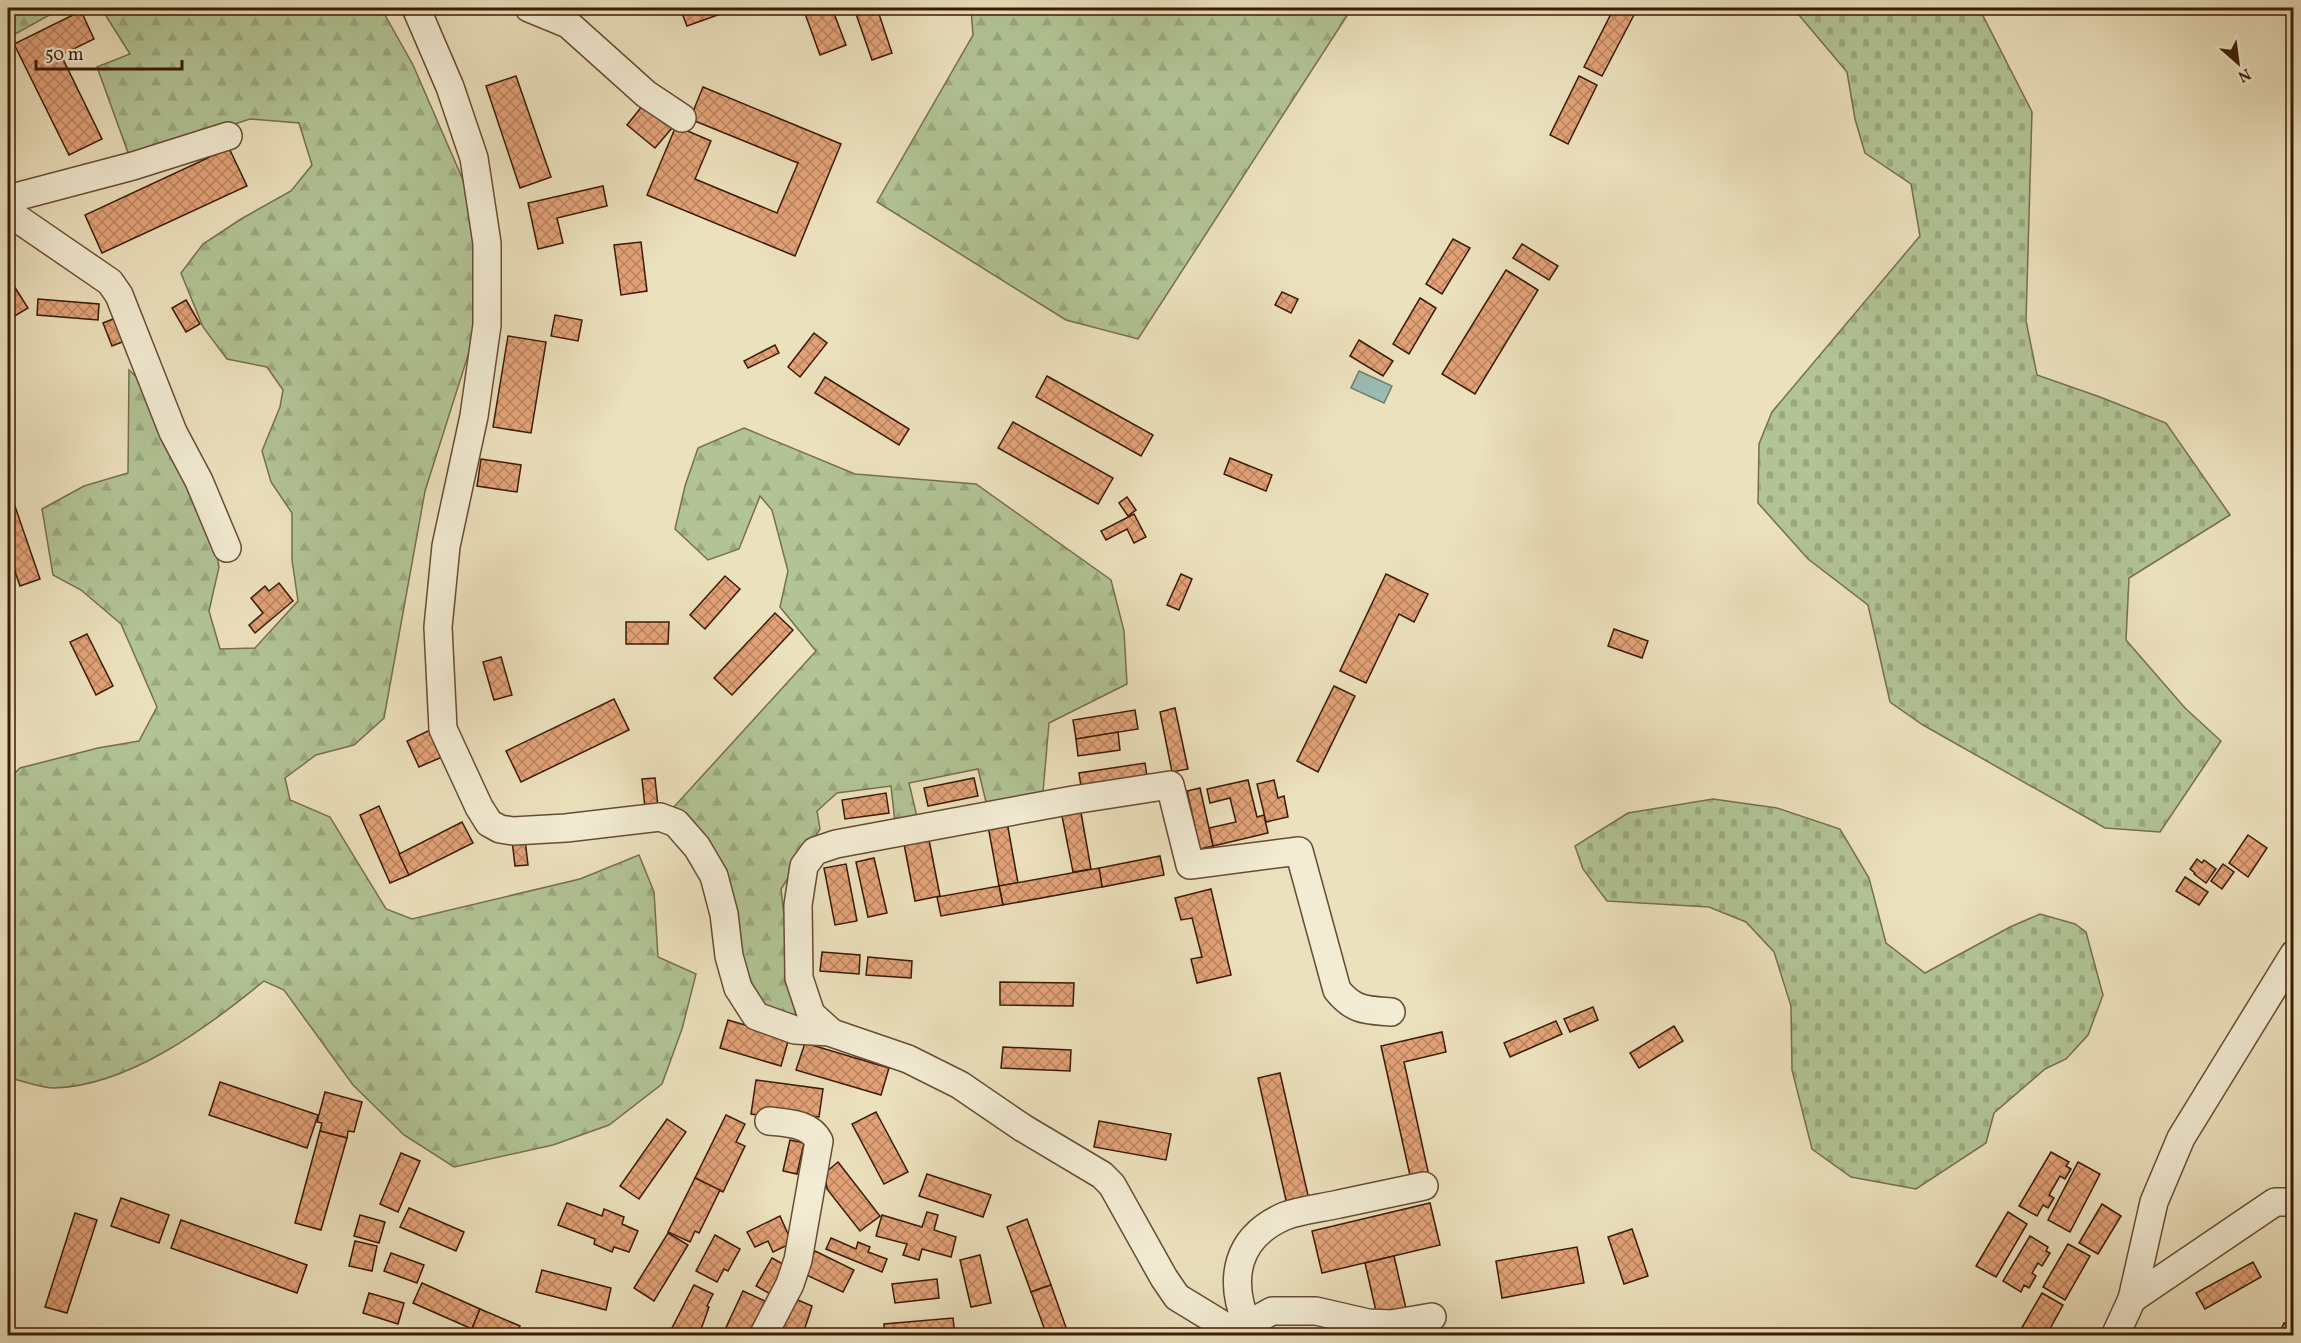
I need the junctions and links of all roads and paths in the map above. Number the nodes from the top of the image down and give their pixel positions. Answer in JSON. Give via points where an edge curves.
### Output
{"nodes":[{"id":1,"x":416,"y":8,"type":"edge"},
{"id":2,"x":530,"y":8,"type":"edge"},
{"id":3,"x":682,"y":118,"type":"dead end"},
{"id":4,"x":228,"y":136,"type":"dead end"},
{"id":5,"x":8,"y":199,"type":"edge"},
{"id":6,"x":8,"y":212,"type":"edge"},
{"id":7,"x":227,"y":548,"type":"dead end"},
{"id":8,"x":2294,"y":954,"type":"edge"},
{"id":9,"x":1391,"y":1012,"type":"dead end"},
{"id":10,"x":831,"y":1032,"type":"junction"},
{"id":11,"x":769,"y":1121,"type":"dead end"},
{"id":12,"x":1424,"y":1186,"type":"dead end"},
{"id":13,"x":2294,"y":1202,"type":"edge"},
{"id":14,"x":2132,"y":1299,"type":"junction"},
{"id":15,"x":1432,"y":1317,"type":"dead end"},
{"id":16,"x":1244,"y":1332,"type":"edge"},
{"id":17,"x":763,"y":1335,"type":"edge"},
{"id":18,"x":2115,"y":1335,"type":"edge"}],
"edges":[{"from":1,"to":10,"type":"street","via":[[450,87],[474,158],[487,243],[487,325],[474,416],[446,546],[438,627],[443,729],[479,807],[489,823],[500,829],[566,828],[660,817],[676,823],[697,847],[714,876],[738,988],[756,1016],[795,1030]]},
{"from":2,"to":3,"type":"street","via":[[568,24],[646,94]]},
{"from":4,"to":5,"type":"street"},
{"from":6,"to":7,"type":"street","via":[[110,282],[119,295],[173,432]]},
{"from":8,"to":14,"type":"street","via":[[2181,1137],[2154,1202]]},
{"from":9,"to":10,"type":"street","via":[[1361,1009],[1348,1003],[1337,990],[1299,851],[1190,865],[1170,785],[836,844],[815,851],[804,866],[798,905],[799,978],[811,1014]]},
{"from":10,"to":16,"type":"street","via":[[908,1059],[960,1085],[1102,1175],[1112,1185],[1177,1297]]},
{"from":11,"to":17,"type":"street","via":[[800,1125],[815,1134],[819,1142],[798,1260]]},
{"from":12,"to":16,"type":"street","via":[[1287,1215],[1260,1230],[1243,1251],[1236,1274]]},
{"from":13,"to":14,"type":"street","via":[[2275,1202]]},
{"from":14,"to":18,"type":"street"},
{"from":15,"to":16,"type":"street","via":[[1391,1324],[1316,1311],[1272,1311]]}]}
